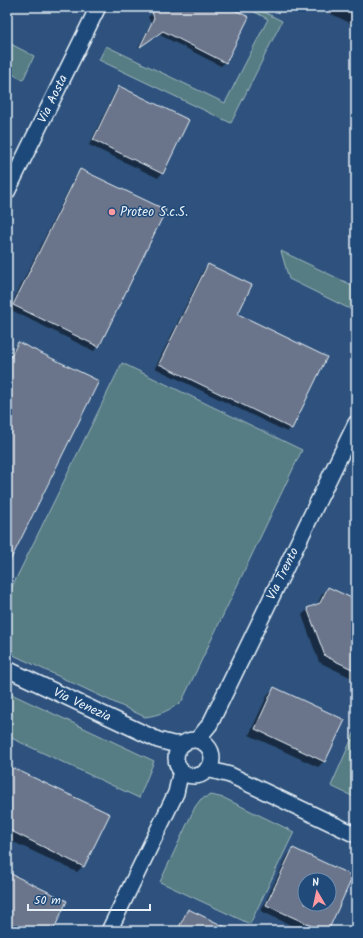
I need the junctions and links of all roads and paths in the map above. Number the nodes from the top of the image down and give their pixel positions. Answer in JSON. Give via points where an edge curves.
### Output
{"nodes":[{"id":1,"x":98,"y":7,"type":"edge"},
{"id":2,"x":7,"y":192,"type":"edge"},
{"id":3,"x":356,"y":423,"type":"edge"},
{"id":4,"x":7,"y":669,"type":"edge"},
{"id":5,"x":194,"y":757,"type":"junction"},
{"id":6,"x":356,"y":836,"type":"edge"},
{"id":7,"x":110,"y":931,"type":"edge"}],
"edges":[{"from":1,"to":2,"type":"street","name":"Via Aosta"},
{"from":3,"to":5,"type":"street","name":"Via Trento"},
{"from":4,"to":5,"type":"street","name":"Via Venezia","via":[[158,740],[173,744]]},
{"from":5,"to":6,"type":"street"},
{"from":5,"to":7,"type":"street","name":"Via Trento"}]}
